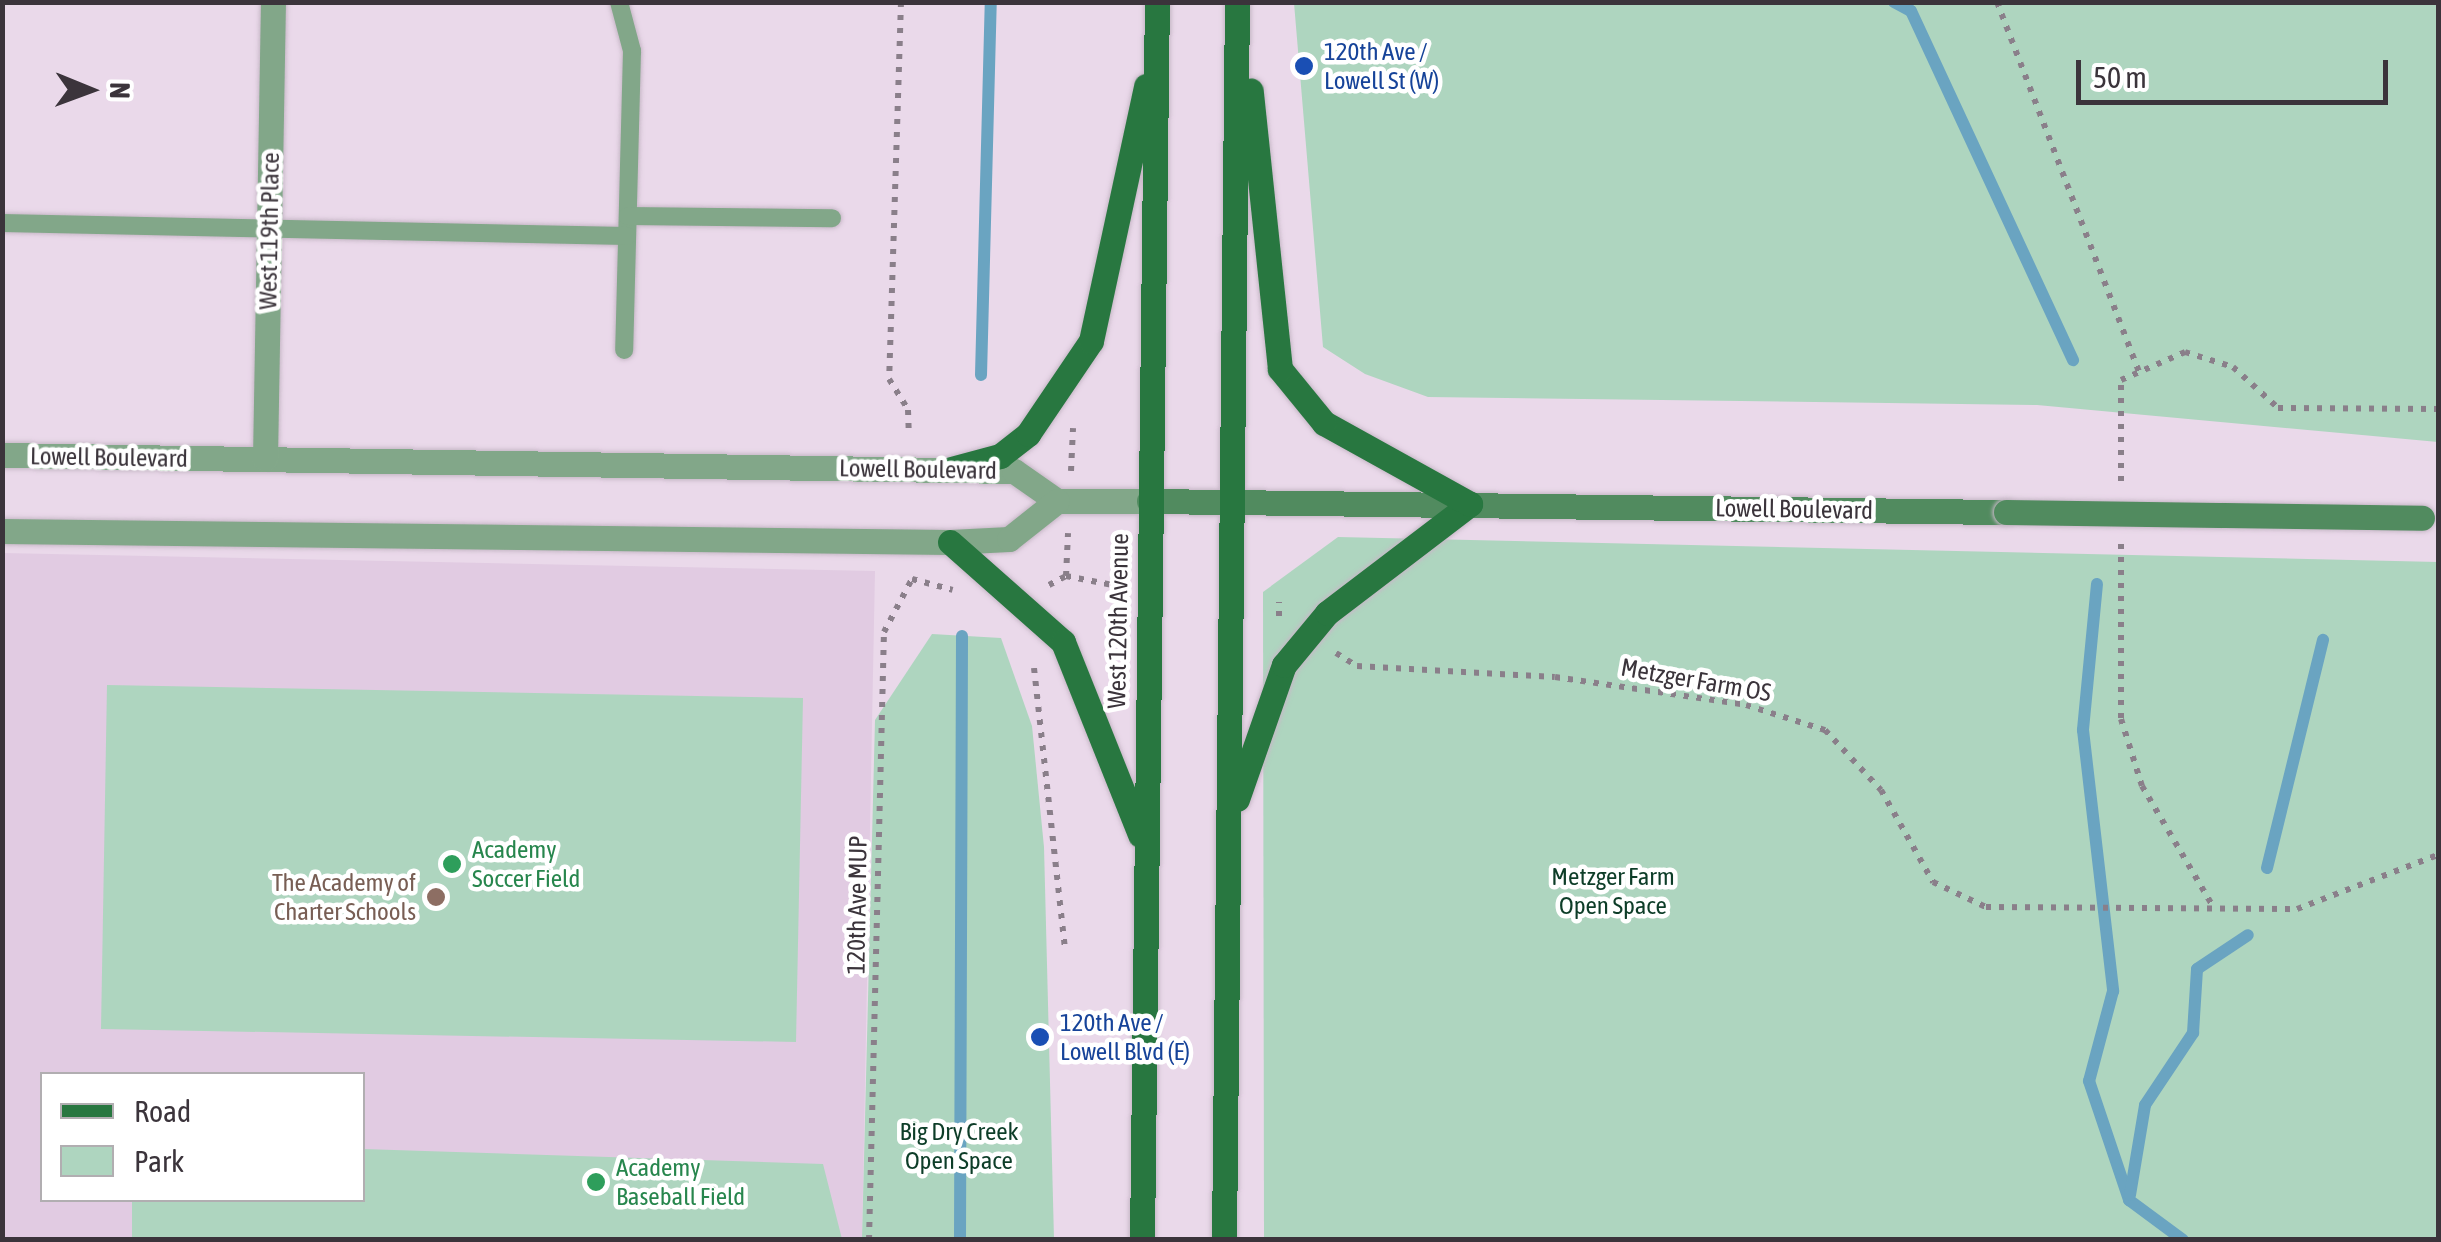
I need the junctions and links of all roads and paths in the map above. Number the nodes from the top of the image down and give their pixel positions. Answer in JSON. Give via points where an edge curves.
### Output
{"nodes":[{"id":1,"x":273,"y":2,"type":"edge"},
{"id":2,"x":618,"y":2,"type":"edge"},
{"id":3,"x":901,"y":2,"type":"edge"},
{"id":4,"x":1157,"y":2,"type":"edge"},
{"id":5,"x":1240,"y":2,"type":"edge"},
{"id":6,"x":1997,"y":2,"type":"edge"},
{"id":7,"x":1157,"y":38,"type":"junction"},
{"id":8,"x":628,"y":216,"type":"junction"},
{"id":9,"x":832,"y":218,"type":"dead end"},
{"id":10,"x":2,"y":223,"type":"edge"},
{"id":11,"x":269,"y":229,"type":"junction"},
{"id":12,"x":627,"y":236,"type":"junction"},
{"id":13,"x":624,"y":350,"type":"dead end"},
{"id":14,"x":2139,"y":372,"type":"dead end"},
{"id":15,"x":1048,"y":412,"type":"junction"},
{"id":16,"x":1073,"y":426,"type":"dead end"},
{"id":17,"x":925,"y":440,"type":"dead end"},
{"id":18,"x":2,"y":456,"type":"edge"},
{"id":19,"x":265,"y":459,"type":"junction"},
{"id":20,"x":950,"y":469,"type":"junction"},
{"id":21,"x":1230,"y":500,"type":"junction"},
{"id":22,"x":1149,"y":501,"type":"junction"},
{"id":23,"x":1057,"y":502,"type":"junction"},
{"id":24,"x":1470,"y":504,"type":"junction"},
{"id":25,"x":2430,"y":518,"type":"edge"},
{"id":26,"x":2,"y":531,"type":"edge"},
{"id":27,"x":950,"y":542,"type":"junction"},
{"id":28,"x":1148,"y":592,"type":"junction"},
{"id":29,"x":962,"y":593,"type":"dead end"},
{"id":30,"x":1279,"y":602,"type":"dead end"},
{"id":31,"x":1028,"y":603,"type":"junction"},
{"id":32,"x":1230,"y":607,"type":"junction"},
{"id":33,"x":1279,"y":616,"type":"junction"},
{"id":34,"x":1308,"y":637,"type":"junction"},
{"id":35,"x":1033,"y":660,"type":"dead end"},
{"id":36,"x":1228,"y":833,"type":"junction"},
{"id":37,"x":2438,"y":855,"type":"edge"},
{"id":38,"x":1146,"y":856,"type":"junction"},
{"id":39,"x":1065,"y":950,"type":"dead end"},
{"id":40,"x":869,"y":1240,"type":"edge"},
{"id":41,"x":1142,"y":1240,"type":"edge"},
{"id":42,"x":1224,"y":1240,"type":"edge"}],
"edges":[{"from":1,"to":11,"type":"street","name":"West 119th Place"},
{"from":2,"to":8,"type":"lane","via":[[632,51]]},
{"from":3,"to":17,"type":"path","via":[[889,379],[908,410],[910,440]]},
{"from":4,"to":7,"type":"main road","name":"West 120th Avenue"},
{"from":5,"to":21,"type":"main road"},
{"from":5,"to":24,"type":"main road","via":[[1280,369],[1324,424]]},
{"from":6,"to":14,"type":"path"},
{"from":7,"to":15,"type":"main road","via":[[1091,340]]},
{"from":7,"to":22,"type":"main road","name":"West 120th Avenue"},
{"from":8,"to":9,"type":"lane"},
{"from":8,"to":12,"type":"lane"},
{"from":10,"to":11,"type":"lane"},
{"from":11,"to":12,"type":"lane"},
{"from":11,"to":19,"type":"street","name":"West 119th Place"},
{"from":12,"to":13,"type":"lane"},
{"from":15,"to":16,"type":"path"},
{"from":15,"to":20,"type":"main road","via":[[1000,456]]},
{"from":18,"to":19,"type":"street","name":"Lowell Boulevard"},
{"from":19,"to":20,"type":"street","name":"Lowell Boulevard"},
{"from":20,"to":23,"type":"street","name":"Lowell Boulevard","via":[[1014,471]]},
{"from":21,"to":22,"type":"main road","name":"Lowell Boulevard"},
{"from":21,"to":24,"type":"main road","name":"Lowell Boulevard"},
{"from":21,"to":32,"type":"main road"},
{"from":22,"to":23,"type":"street"},
{"from":22,"to":28,"type":"main road","name":"West 120th Avenue"},
{"from":23,"to":27,"type":"street","via":[[1009,539]]},
{"from":24,"to":25,"type":"main road","name":"Lowell Boulevard","bridge":true},
{"from":24,"to":34,"type":"main road","via":[[1395,556]]},
{"from":26,"to":27,"type":"street"},
{"from":27,"to":31,"type":"main road"},
{"from":28,"to":31,"type":"path","via":[[1066,576]]},
{"from":28,"to":38,"type":"main road","name":"West 120th Avenue"},
{"from":29,"to":40,"type":"path","name":"120th Ave MUP","via":[[912,579],[884,632]]},
{"from":30,"to":33,"type":"path"},
{"from":31,"to":38,"type":"main road","via":[[1063,642],[1106,732]]},
{"from":32,"to":33,"type":"path","name":"Metzger Farm OS"},
{"from":32,"to":36,"type":"main road"},
{"from":33,"to":34,"type":"path","name":"Metzger Farm OS"},
{"from":34,"to":36,"type":"main road","via":[[1284,665],[1255,735]]},
{"from":34,"to":37,"type":"path","name":"Metzger Farm OS","via":[[1357,666],[1554,677],[1746,705],[1825,730],[1881,790],[1933,882],[1986,907],[2297,910]]},
{"from":35,"to":39,"type":"path"},
{"from":36,"to":42,"type":"main road"},
{"from":38,"to":41,"type":"main road","name":"West 120th Avenue"}]}
